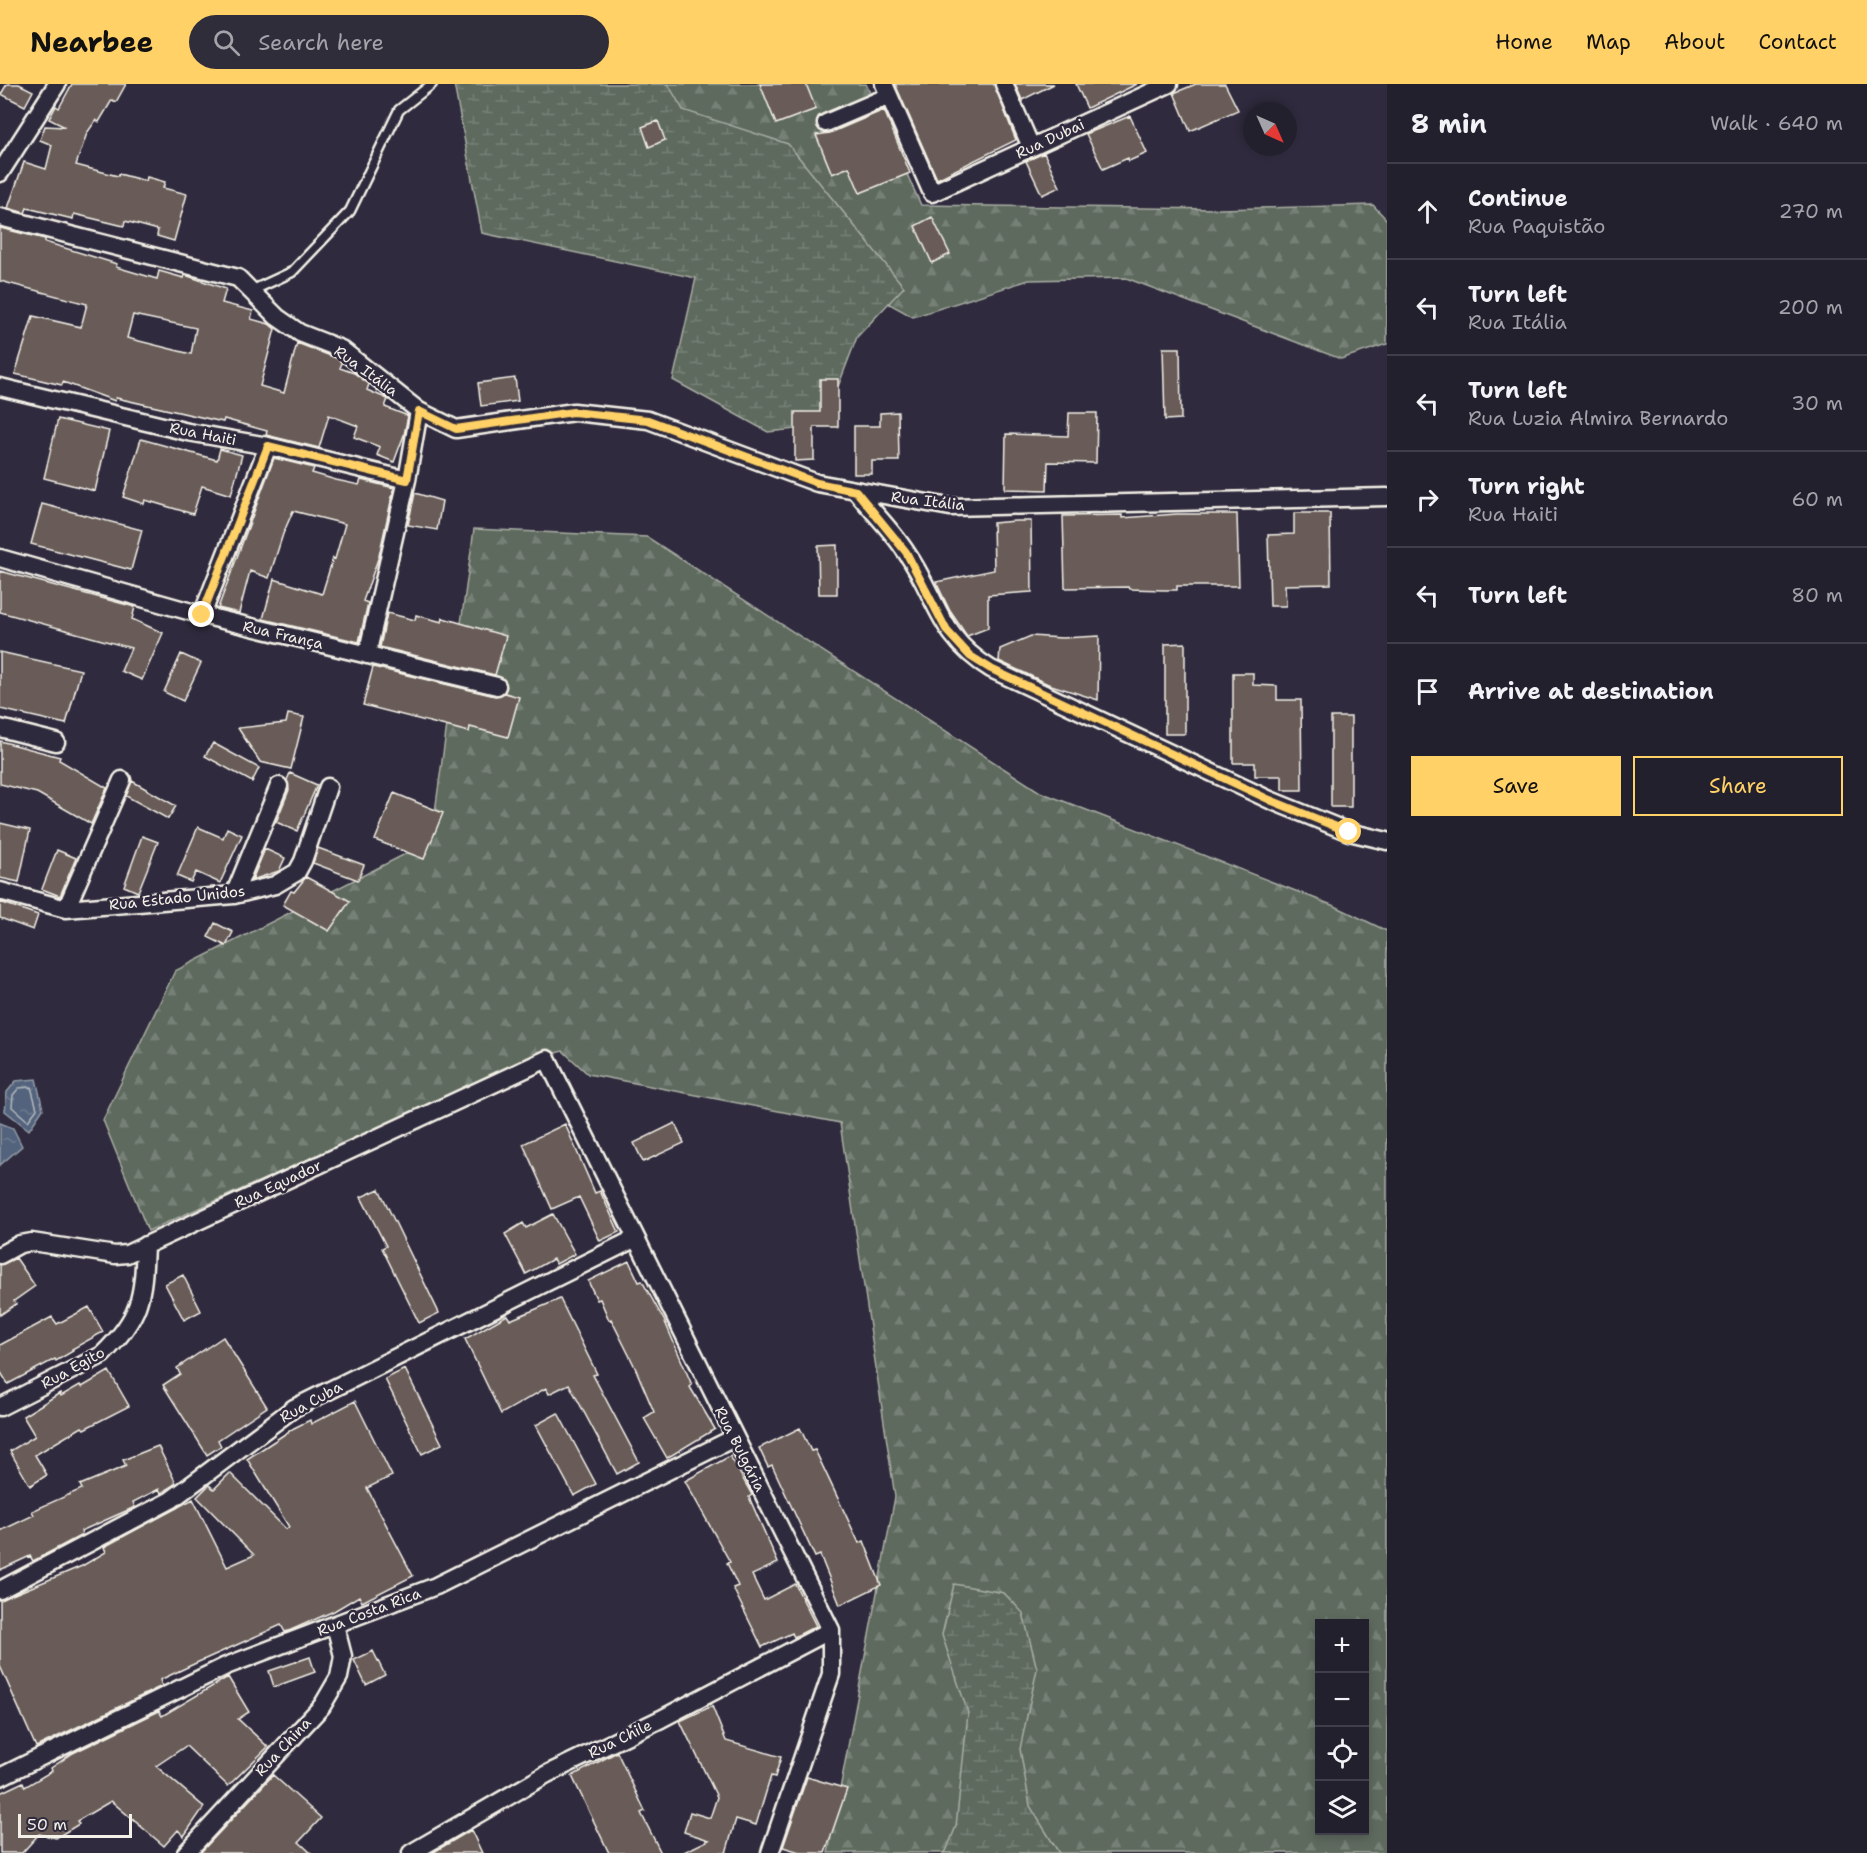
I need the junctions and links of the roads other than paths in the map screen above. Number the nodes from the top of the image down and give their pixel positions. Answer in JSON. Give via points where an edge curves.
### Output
{"nodes":[{"id":1,"x":57,"y":84,"type":"edge"},
{"id":2,"x":432,"y":84,"type":"edge"},
{"id":3,"x":1004,"y":84,"type":"edge"},
{"id":4,"x":1161,"y":86,"type":"edge"},
{"id":5,"x":887,"y":90,"type":"edge"},
{"id":6,"x":826,"y":123,"type":"dead end"},
{"id":7,"x":1031,"y":147,"type":"junction"},
{"id":8,"x":0,"y":172,"type":"edge"},
{"id":9,"x":0,"y":217,"type":"edge"},
{"id":10,"x":251,"y":291,"type":"junction"},
{"id":11,"x":0,"y":387,"type":"edge"},
{"id":12,"x":419,"y":411,"type":"junction"},
{"id":13,"x":268,"y":446,"type":"junction"},
{"id":14,"x":407,"y":480,"type":"junction"},
{"id":15,"x":856,"y":491,"type":"junction"},
{"id":16,"x":1387,"y":497,"type":"edge"},
{"id":17,"x":0,"y":558,"type":"edge"},
{"id":18,"x":202,"y":615,"type":"junction"},
{"id":19,"x":367,"y":655,"type":"junction"},
{"id":20,"x":497,"y":686,"type":"dead end"},
{"id":21,"x":0,"y":728,"type":"edge"},
{"id":22,"x":56,"y":742,"type":"dead end"},
{"id":23,"x":122,"y":780,"type":"dead end"},
{"id":24,"x":279,"y":786,"type":"dead end"},
{"id":25,"x":328,"y":788,"type":"dead end"},
{"id":26,"x":1387,"y":842,"type":"edge"},
{"id":27,"x":0,"y":891,"type":"edge"},
{"id":28,"x":234,"y":895,"type":"junction"},
{"id":29,"x":66,"y":909,"type":"junction"},
{"id":30,"x":547,"y":1059,"type":"joint"},
{"id":31,"x":636,"y":1238,"type":"junction"},
{"id":32,"x":146,"y":1245,"type":"junction"},
{"id":33,"x":0,"y":1255,"type":"edge"},
{"id":34,"x":0,"y":1407,"type":"edge"},
{"id":35,"x":734,"y":1438,"type":"junction"},
{"id":36,"x":0,"y":1590,"type":"edge"},
{"id":37,"x":335,"y":1625,"type":"junction"},
{"id":38,"x":831,"y":1630,"type":"junction"},
{"id":39,"x":0,"y":1778,"type":"edge"},
{"id":40,"x":186,"y":1853,"type":"edge"},
{"id":41,"x":411,"y":1853,"type":"edge"},
{"id":42,"x":770,"y":1853,"type":"edge"}],
"edges":[{"from":1,"to":8,"type":"street"},
{"from":2,"to":10,"type":"lane","via":[[399,110],[350,211],[292,272]]},
{"from":3,"to":7,"type":"street"},
{"from":4,"to":7,"type":"street","name":"Rua Dubai"},
{"from":5,"to":6,"type":"street"},
{"from":5,"to":7,"type":"street","name":"Rua Dubai","via":[[932,193]]},
{"from":9,"to":10,"type":"street","name":"Rua Itália","via":[[238,278]]},
{"from":10,"to":12,"type":"street","name":"Rua Itália","via":[[300,333],[341,350]]},
{"from":11,"to":13,"type":"street","name":"Rua Haiti","via":[[188,432]]},
{"from":12,"to":14,"type":"street"},
{"from":12,"to":15,"type":"street","name":"Rua Itália","via":[[456,429],[573,412],[648,420],[817,483]]},
{"from":13,"to":14,"type":"street","name":"Rua Haiti"},
{"from":13,"to":18,"type":"street"},
{"from":14,"to":19,"type":"street"},
{"from":15,"to":16,"type":"street","name":"Rua Itália","via":[[950,507]]},
{"from":15,"to":26,"type":"street","via":[[906,552],[947,631],[970,656],[1270,800],[1349,832]]},
{"from":17,"to":18,"type":"street","name":"Rua França"},
{"from":18,"to":19,"type":"street","name":"Rua França"},
{"from":19,"to":20,"type":"street","name":"Rua França"},
{"from":21,"to":22,"type":"street"},
{"from":23,"to":29,"type":"street"},
{"from":24,"to":28,"type":"street"},
{"from":25,"to":28,"type":"street","name":"Rua Estado Unidos","via":[[297,872],[275,885]]},
{"from":27,"to":29,"type":"street","name":"Rua Estado Unidos"},
{"from":28,"to":29,"type":"street","name":"Rua Estado Unidos"},
{"from":30,"to":31,"type":"street","name":"Rua Bulgária"},
{"from":30,"to":32,"type":"street","name":"Rua Equador"},
{"from":31,"to":35,"type":"street","name":"Rua Bulgária"},
{"from":31,"to":36,"type":"street","name":"Rua Cuba","via":[[294,1408],[171,1500]]},
{"from":32,"to":33,"type":"street","name":"Rua Equador","via":[[115,1255],[32,1242]]},
{"from":32,"to":34,"type":"street","name":"Rua Egito","via":[[142,1297],[115,1343],[102,1355]]},
{"from":35,"to":37,"type":"street","name":"Rua Costa Rica","via":[[436,1586]]},
{"from":35,"to":38,"type":"street","name":"Rua Bulgária"},
{"from":37,"to":39,"type":"street","name":"Rua Costa Rica","via":[[226,1666]]},
{"from":37,"to":40,"type":"street","name":"Rua China","via":[[342,1656],[339,1677],[322,1706]]},
{"from":38,"to":41,"type":"street","name":"Rua Chile","via":[[547,1774]]},
{"from":38,"to":42,"type":"street","name":"Rua Bulgária","via":[[831,1674]]}]}
